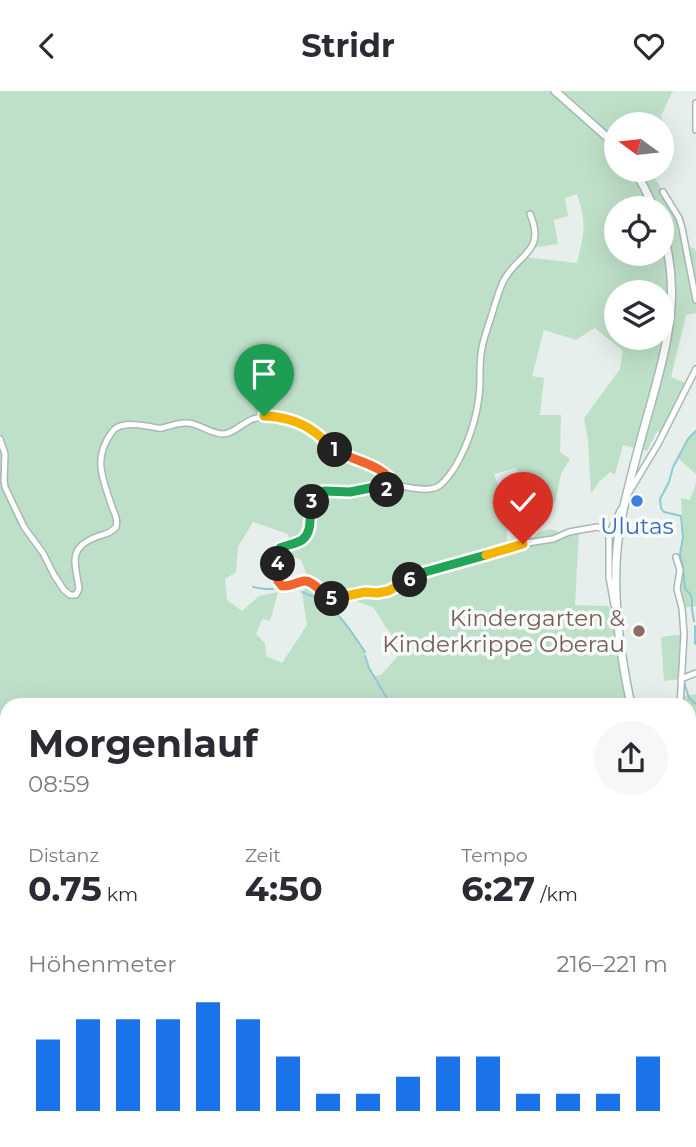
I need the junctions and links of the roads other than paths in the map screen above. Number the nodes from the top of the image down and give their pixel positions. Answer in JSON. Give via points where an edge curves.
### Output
{"nodes":[{"id":1,"x":555,"y":91,"type":"edge"},
{"id":2,"x":696,"y":103,"type":"edge"},
{"id":3,"x":696,"y":130,"type":"edge"},
{"id":4,"x":604,"y":134,"type":"edge"},
{"id":5,"x":663,"y":192,"type":"dead end"},
{"id":6,"x":530,"y":214,"type":"dead end"},
{"id":7,"x":670,"y":266,"type":"edge"},
{"id":8,"x":696,"y":300,"type":"edge"},
{"id":9,"x":696,"y":369,"type":"edge"},
{"id":10,"x":0,"y":439,"type":"edge"},
{"id":11,"x":395,"y":485,"type":"junction"},
{"id":12,"x":627,"y":496,"type":"junction"},
{"id":13,"x":610,"y":531,"type":"junction"},
{"id":14,"x":676,"y":557,"type":"dead end"},
{"id":15,"x":617,"y":615,"type":"junction"},
{"id":16,"x":696,"y":673,"type":"edge"},
{"id":17,"x":681,"y":679,"type":"junction"},
{"id":18,"x":630,"y":698,"type":"edge"},
{"id":19,"x":680,"y":698,"type":"edge"}],
"edges":[{"from":1,"to":4,"type":"main road"},
{"from":2,"to":3,"type":"street"},
{"from":5,"to":8,"type":"street","via":[[682,227]]},
{"from":6,"to":11,"type":"street","via":[[535,239],[504,280],[484,338],[475,418],[457,463],[437,487]]},
{"from":7,"to":12,"type":"main road","via":[[671,318],[666,348]]},
{"from":9,"to":12,"type":"street"},
{"from":10,"to":11,"type":"street","via":[[5,454],[4,481],[19,517],[64,590],[73,595],[79,589],[76,551],[116,527],[99,460],[106,441],[121,425],[159,429],[188,423],[222,434],[253,418],[282,418],[311,429],[332,448],[377,468]]},
{"from":11,"to":13,"type":"street","via":[[386,490],[320,492],[312,501],[306,537],[279,550],[280,584],[288,587],[305,580],[330,599],[377,593],[425,572],[514,545],[597,527]]},
{"from":12,"to":13,"type":"street"},
{"from":12,"to":15,"type":"main road","via":[[619,537]]},
{"from":13,"to":15,"type":"street","via":[[609,577]]},
{"from":14,"to":17,"type":"street","via":[[684,634]]},
{"from":15,"to":18,"type":"main road"},
{"from":16,"to":17,"type":"street"},
{"from":17,"to":19,"type":"street"}]}
